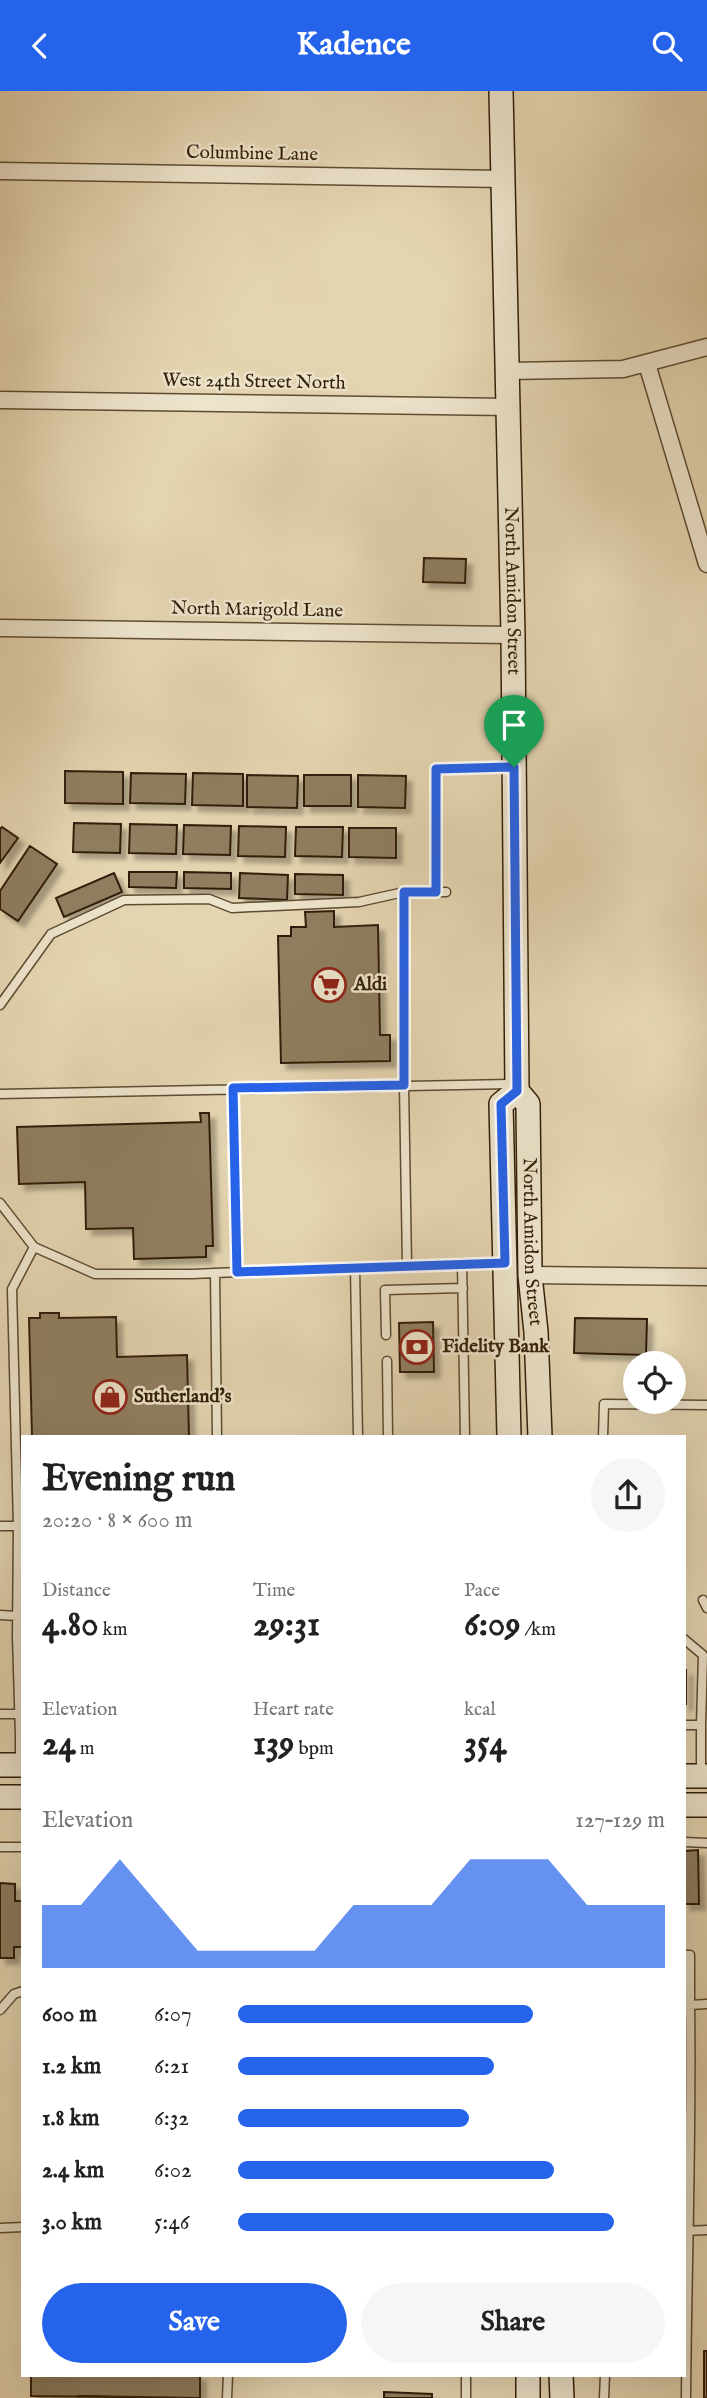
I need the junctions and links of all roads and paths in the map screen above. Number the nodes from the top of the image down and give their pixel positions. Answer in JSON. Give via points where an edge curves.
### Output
{"nodes":[{"id":1,"x":501,"y":91,"type":"edge"},
{"id":2,"x":0,"y":171,"type":"edge"},
{"id":3,"x":503,"y":179,"type":"junction"},
{"id":4,"x":707,"y":347,"type":"edge"},
{"id":5,"x":647,"y":364,"type":"junction"},
{"id":6,"x":507,"y":371,"type":"junction"},
{"id":7,"x":0,"y":400,"type":"edge"},
{"id":8,"x":508,"y":407,"type":"junction"},
{"id":9,"x":707,"y":564,"type":"edge"},
{"id":10,"x":0,"y":628,"type":"edge"},
{"id":11,"x":513,"y":635,"type":"junction"},
{"id":12,"x":514,"y":767,"type":"junction"},
{"id":13,"x":404,"y":892,"type":"junction"},
{"id":14,"x":436,"y":892,"type":"junction"},
{"id":15,"x":446,"y":892,"type":"dead end"},
{"id":16,"x":0,"y":1005,"type":"edge"},
{"id":17,"x":404,"y":1085,"type":"junction"},
{"id":18,"x":517,"y":1087,"type":"junction"},
{"id":19,"x":233,"y":1088,"type":"junction"},
{"id":20,"x":0,"y":1094,"type":"edge"},
{"id":21,"x":0,"y":1203,"type":"edge"},
{"id":22,"x":34,"y":1247,"type":"junction"},
{"id":23,"x":462,"y":1263,"type":"junction"},
{"id":24,"x":505,"y":1263,"type":"junction"},
{"id":25,"x":407,"y":1266,"type":"junction"},
{"id":26,"x":355,"y":1267,"type":"junction"},
{"id":27,"x":237,"y":1272,"type":"junction"},
{"id":28,"x":215,"y":1273,"type":"junction"},
{"id":29,"x":530,"y":1275,"type":"junction"},
{"id":30,"x":707,"y":1277,"type":"edge"},
{"id":31,"x":463,"y":1287,"type":"junction"},
{"id":32,"x":386,"y":1335,"type":"dead end"},
{"id":33,"x":387,"y":1361,"type":"dead end"},
{"id":34,"x":707,"y":1405,"type":"edge"},
{"id":35,"x":217,"y":1435,"type":"edge"},
{"id":36,"x":358,"y":1435,"type":"edge"},
{"id":37,"x":388,"y":1435,"type":"edge"},
{"id":38,"x":465,"y":1435,"type":"edge"},
{"id":39,"x":509,"y":1435,"type":"edge"},
{"id":40,"x":540,"y":1435,"type":"edge"},
{"id":41,"x":603,"y":1435,"type":"edge"},
{"id":42,"x":0,"y":1526,"type":"edge"},
{"id":43,"x":18,"y":1526,"type":"junction"},
{"id":44,"x":0,"y":1615,"type":"edge"},
{"id":45,"x":18,"y":1616,"type":"junction"},
{"id":46,"x":20,"y":1636,"type":"edge"},
{"id":47,"x":686,"y":1641,"type":"edge"},
{"id":48,"x":705,"y":1655,"type":"edge"},
{"id":49,"x":704,"y":1703,"type":"edge"},
{"id":50,"x":0,"y":1714,"type":"edge"},
{"id":51,"x":19,"y":1714,"type":"junction"},
{"id":52,"x":686,"y":1725,"type":"edge"},
{"id":53,"x":702,"y":1725,"type":"junction"},
{"id":54,"x":21,"y":1736,"type":"edge"},
{"id":55,"x":14,"y":1765,"type":"edge"},
{"id":56,"x":698,"y":1776,"type":"edge"},
{"id":57,"x":0,"y":1797,"type":"edge"},
{"id":58,"x":21,"y":1797,"type":"edge"},
{"id":59,"x":686,"y":1805,"type":"edge"},
{"id":60,"x":707,"y":1805,"type":"edge"},
{"id":61,"x":686,"y":1842,"type":"edge"},
{"id":62,"x":707,"y":1843,"type":"edge"},
{"id":63,"x":0,"y":1847,"type":"edge"},
{"id":64,"x":21,"y":1847,"type":"edge"},
{"id":65,"x":686,"y":1955,"type":"edge"},
{"id":66,"x":21,"y":1992,"type":"edge"},
{"id":67,"x":707,"y":2004,"type":"edge"},
{"id":68,"x":690,"y":2005,"type":"junction"},
{"id":69,"x":0,"y":2010,"type":"edge"},
{"id":70,"x":688,"y":2173,"type":"edge"},
{"id":71,"x":21,"y":2227,"type":"edge"},
{"id":72,"x":0,"y":2228,"type":"edge"},
{"id":73,"x":686,"y":2230,"type":"edge"},
{"id":74,"x":707,"y":2230,"type":"edge"},
{"id":75,"x":228,"y":2377,"type":"edge"},
{"id":76,"x":466,"y":2377,"type":"edge"},
{"id":77,"x":528,"y":2377,"type":"edge"},
{"id":78,"x":561,"y":2377,"type":"edge"},
{"id":79,"x":605,"y":2377,"type":"edge"},
{"id":80,"x":227,"y":2398,"type":"edge"},
{"id":81,"x":466,"y":2398,"type":"edge"},
{"id":82,"x":528,"y":2398,"type":"edge"},
{"id":83,"x":562,"y":2398,"type":"edge"},
{"id":84,"x":604,"y":2398,"type":"edge"},
{"id":85,"x":686,"y":2398,"type":"edge"}],
"edges":[{"from":1,"to":3,"type":"main road","name":"North Amidon Street"},
{"from":2,"to":3,"type":"street","name":"Columbine Lane"},
{"from":3,"to":6,"type":"main road","name":"North Amidon Street"},
{"from":4,"to":5,"type":"street"},
{"from":5,"to":6,"type":"street","via":[[623,369]]},
{"from":5,"to":9,"type":"street"},
{"from":6,"to":8,"type":"main road","name":"North Amidon Street"},
{"from":7,"to":8,"type":"street","name":"West 24th Street North"},
{"from":8,"to":11,"type":"main road","name":"North Amidon Street"},
{"from":10,"to":11,"type":"street","name":"North Marigold Lane"},
{"from":11,"to":12,"type":"main road","name":"North Amidon Street"},
{"from":12,"to":14,"type":"lane","via":[[436,769]]},
{"from":12,"to":18,"type":"main road","name":"North Amidon Street"},
{"from":13,"to":14,"type":"lane"},
{"from":13,"to":16,"type":"lane","via":[[359,902],[232,908],[209,899],[124,900],[51,934]]},
{"from":13,"to":17,"type":"lane"},
{"from":14,"to":15,"type":"lane"},
{"from":17,"to":18,"type":"lane"},
{"from":17,"to":19,"type":"lane"},
{"from":17,"to":25,"type":"lane"},
{"from":18,"to":24,"type":"main road","name":"North Amidon Street","via":[[501,1104]]},
{"from":18,"to":29,"type":"main road","name":"North Amidon Street","via":[[528,1104]]},
{"from":19,"to":20,"type":"lane"},
{"from":19,"to":27,"type":"lane"},
{"from":21,"to":22,"type":"lane"},
{"from":22,"to":28,"type":"lane","via":[[95,1274]]},
{"from":22,"to":43,"type":"lane","via":[[12,1289]]},
{"from":23,"to":24,"type":"lane"},
{"from":23,"to":25,"type":"lane"},
{"from":23,"to":31,"type":"lane"},
{"from":24,"to":39,"type":"main road","name":"North Amidon Street"},
{"from":25,"to":26,"type":"lane"},
{"from":26,"to":27,"type":"lane"},
{"from":26,"to":36,"type":"lane"},
{"from":27,"to":28,"type":"lane"},
{"from":28,"to":35,"type":"lane"},
{"from":29,"to":30,"type":"street"},
{"from":29,"to":40,"type":"main road","name":"North Amidon Street"},
{"from":31,"to":32,"type":"lane","via":[[385,1290]]},
{"from":31,"to":38,"type":"lane"},
{"from":33,"to":37,"type":"lane"},
{"from":34,"to":41,"type":"lane","via":[[604,1404]]},
{"from":42,"to":43,"type":"lane"},
{"from":43,"to":45,"type":"lane"},
{"from":44,"to":45,"type":"lane"},
{"from":45,"to":46,"type":"lane"},
{"from":46,"to":51,"type":"lane"},
{"from":47,"to":48,"type":"lane"},
{"from":48,"to":49,"type":"lane"},
{"from":49,"to":53,"type":"lane"},
{"from":50,"to":51,"type":"lane"},
{"from":51,"to":54,"type":"lane"},
{"from":52,"to":53,"type":"lane"},
{"from":53,"to":56,"type":"lane"},
{"from":54,"to":55,"type":"lane"},
{"from":57,"to":58,"type":"main road"},
{"from":59,"to":60,"type":"main road"},
{"from":61,"to":62,"type":"lane"},
{"from":63,"to":64,"type":"lane"},
{"from":65,"to":68,"type":"lane","via":[[690,1955]]},
{"from":66,"to":69,"type":"lane"},
{"from":67,"to":68,"type":"lane"},
{"from":68,"to":70,"type":"lane"},
{"from":70,"to":73,"type":"lane"},
{"from":71,"to":72,"type":"lane"},
{"from":73,"to":74,"type":"lane"},
{"from":73,"to":85,"type":"lane"},
{"from":75,"to":80,"type":"lane"},
{"from":76,"to":81,"type":"lane"},
{"from":77,"to":82,"type":"main road"},
{"from":78,"to":83,"type":"main road"},
{"from":79,"to":84,"type":"lane"}]}
